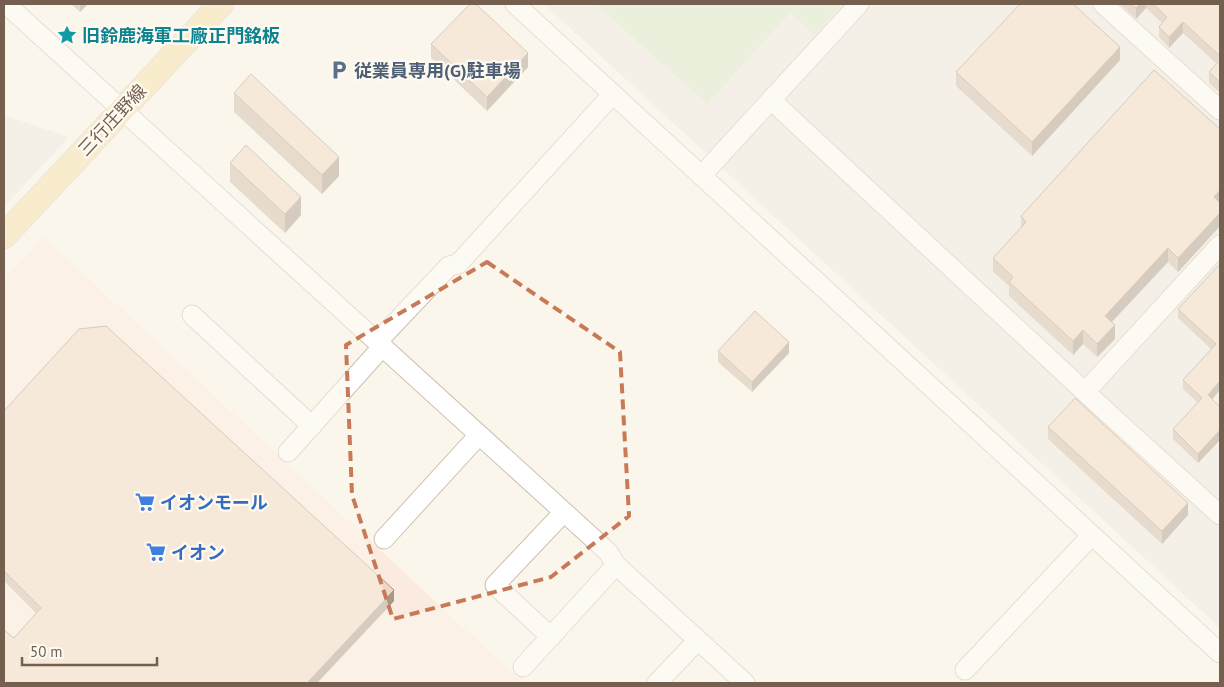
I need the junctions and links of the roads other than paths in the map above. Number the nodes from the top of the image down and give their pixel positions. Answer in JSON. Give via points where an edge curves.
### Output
{"nodes":[{"id":1,"x":6,"y":4,"type":"edge"},
{"id":2,"x":221,"y":4,"type":"edge"},
{"id":3,"x":515,"y":4,"type":"edge"},
{"id":4,"x":859,"y":4,"type":"edge"},
{"id":5,"x":1103,"y":4,"type":"edge"},
{"id":6,"x":612,"y":94,"type":"junction"},
{"id":7,"x":771,"y":100,"type":"junction"},
{"id":8,"x":122,"y":110,"type":"junction"},
{"id":9,"x":1220,"y":110,"type":"edge"},
{"id":10,"x":701,"y":176,"type":"junction"},
{"id":11,"x":4,"y":236,"type":"edge"},
{"id":12,"x":1220,"y":245,"type":"edge"},
{"id":13,"x":192,"y":315,"type":"dead end"},
{"id":14,"x":380,"y":343,"type":"junction"},
{"id":15,"x":1085,"y":392,"type":"junction"},
{"id":16,"x":312,"y":426,"type":"junction"},
{"id":17,"x":479,"y":435,"type":"junction"},
{"id":18,"x":288,"y":452,"type":"dead end"},
{"id":19,"x":564,"y":512,"type":"junction"},
{"id":20,"x":1220,"y":515,"type":"edge"},
{"id":21,"x":1092,"y":535,"type":"junction"},
{"id":22,"x":384,"y":539,"type":"dead end"},
{"id":23,"x":616,"y":565,"type":"junction"},
{"id":24,"x":551,"y":637,"type":"junction"},
{"id":25,"x":698,"y":640,"type":"junction"},
{"id":26,"x":1220,"y":653,"type":"edge"},
{"id":27,"x":523,"y":667,"type":"dead end"},
{"id":28,"x":965,"y":670,"type":"dead end"},
{"id":29,"x":657,"y":683,"type":"edge"},
{"id":30,"x":745,"y":683,"type":"edge"}],
"edges":[{"from":1,"to":8,"type":"street"},
{"from":2,"to":8,"type":"main road","name":"三行庄野線"},
{"from":3,"to":6,"type":"street"},
{"from":4,"to":7,"type":"street"},
{"from":5,"to":9,"type":"street"},
{"from":6,"to":10,"type":"street"},
{"from":6,"to":14,"type":"street","via":[[458,264],[449,266]]},
{"from":7,"to":10,"type":"street"},
{"from":7,"to":15,"type":"street"},
{"from":8,"to":11,"type":"main road","name":"三行庄野線"},
{"from":8,"to":14,"type":"street"},
{"from":10,"to":21,"type":"street"},
{"from":12,"to":15,"type":"street"},
{"from":13,"to":16,"type":"street"},
{"from":14,"to":16,"type":"street"},
{"from":14,"to":17,"type":"street"},
{"from":15,"to":20,"type":"street"},
{"from":16,"to":18,"type":"street"},
{"from":17,"to":19,"type":"street"},
{"from":17,"to":22,"type":"street"},
{"from":19,"to":23,"type":"street","via":[[608,552]]},
{"from":19,"to":24,"type":"street","via":[[495,585]]},
{"from":21,"to":26,"type":"street"},
{"from":21,"to":28,"type":"street"},
{"from":23,"to":24,"type":"street"},
{"from":23,"to":25,"type":"street"},
{"from":24,"to":27,"type":"street"},
{"from":25,"to":29,"type":"street"},
{"from":25,"to":30,"type":"street"}]}
